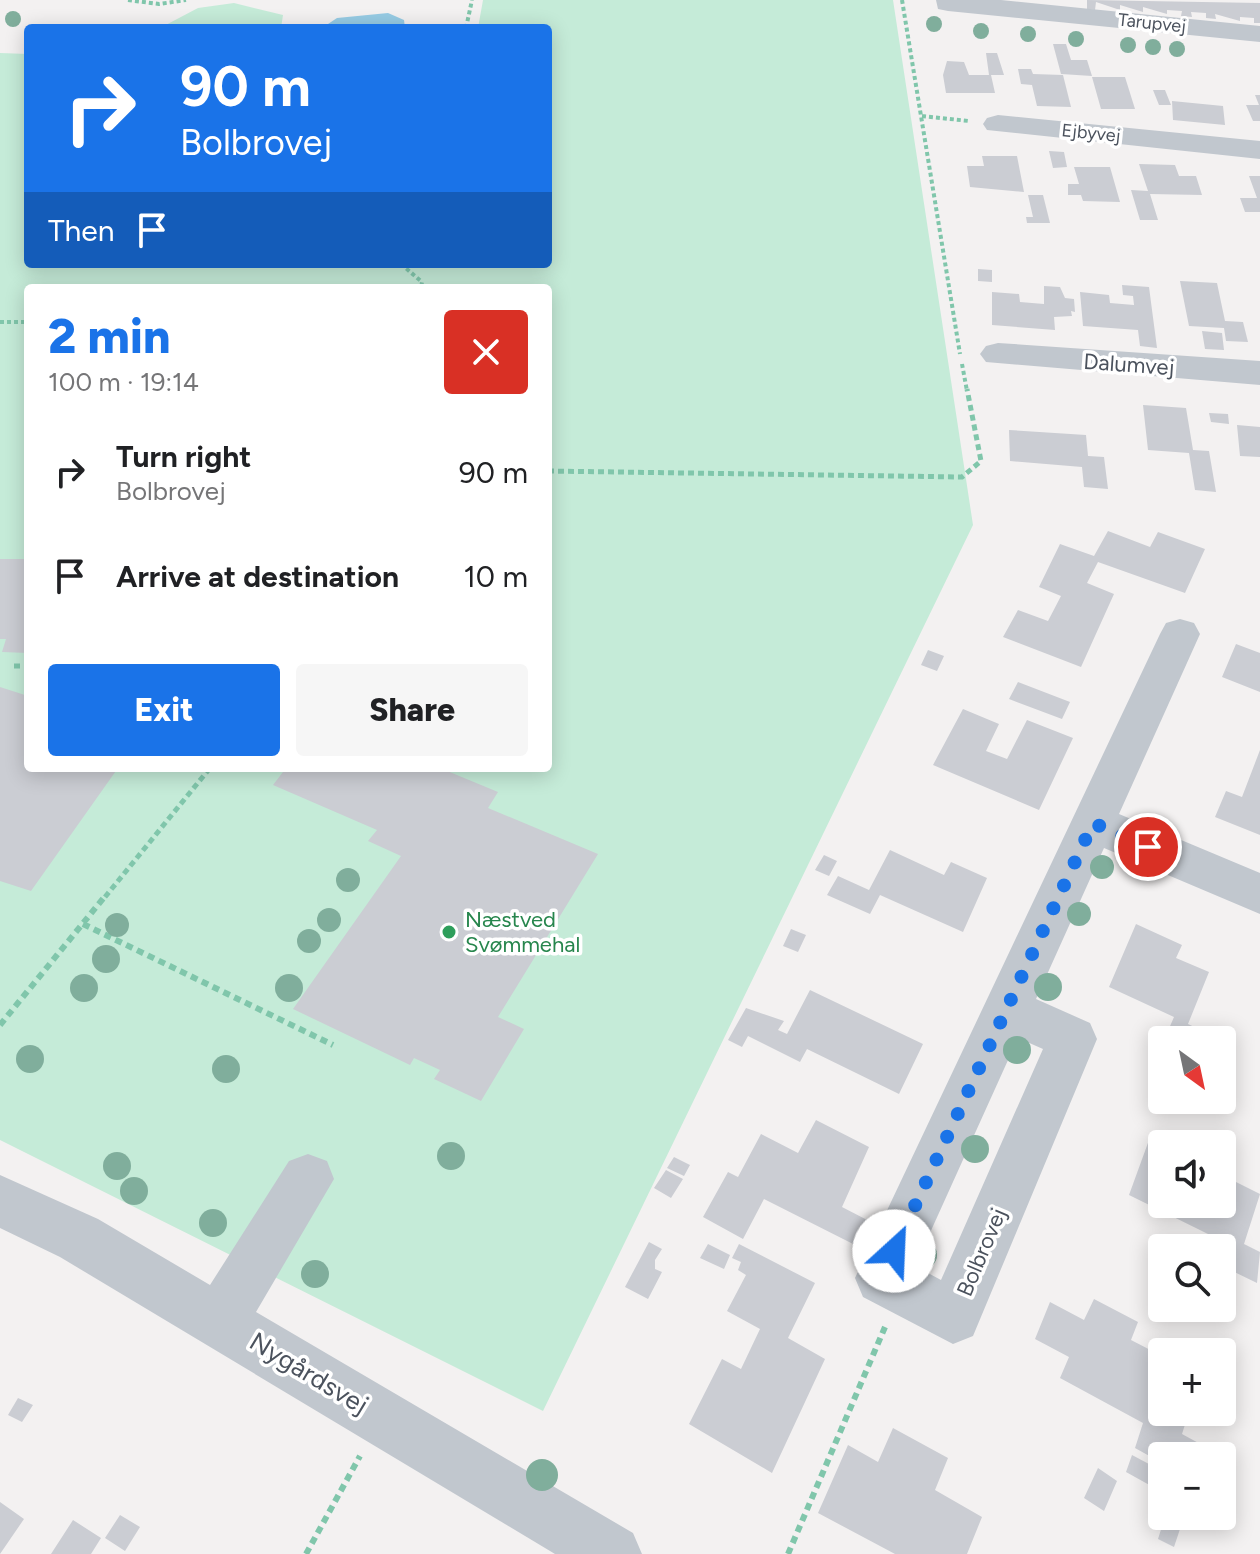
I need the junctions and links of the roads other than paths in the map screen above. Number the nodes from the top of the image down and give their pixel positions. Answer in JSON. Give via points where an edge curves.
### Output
{"nodes":[{"id":1,"x":948,"y":3,"type":"dead end"},
{"id":2,"x":1260,"y":34,"type":"edge"},
{"id":3,"x":998,"y":124,"type":"road end"},
{"id":4,"x":1260,"y":150,"type":"edge"},
{"id":5,"x":998,"y":354,"type":"dead end"},
{"id":6,"x":1260,"y":373,"type":"edge"},
{"id":7,"x":1180,"y":634,"type":"dead end"},
{"id":8,"x":1093,"y":823,"type":"junction"},
{"id":9,"x":1260,"y":894,"type":"edge"},
{"id":10,"x":1007,"y":1009,"type":"junction"},
{"id":11,"x":308,"y":1179,"type":"dead end"},
{"id":12,"x":0,"y":1201,"type":"edge"},
{"id":13,"x":219,"y":1320,"type":"junction"},
{"id":14,"x":612,"y":1554,"type":"edge"}],
"edges":[{"from":1,"to":2,"type":"street","name":"Tarupvej"},
{"from":3,"to":4,"type":"street","name":"Ejbyvej"},
{"from":5,"to":6,"type":"street","name":"Dalumvej"},
{"from":7,"to":8,"type":"street"},
{"from":8,"to":9,"type":"street"},
{"from":8,"to":10,"type":"street"},
{"from":10,"to":10,"type":"street","name":"Bolbrovej","via":[[882,1278],[953,1316],[1072,1039]]},
{"from":11,"to":13,"type":"street"},
{"from":12,"to":13,"type":"street","name":"Nygårdsvej","via":[[79,1238]]},
{"from":13,"to":14,"type":"street","name":"Nygårdsvej"}]}
